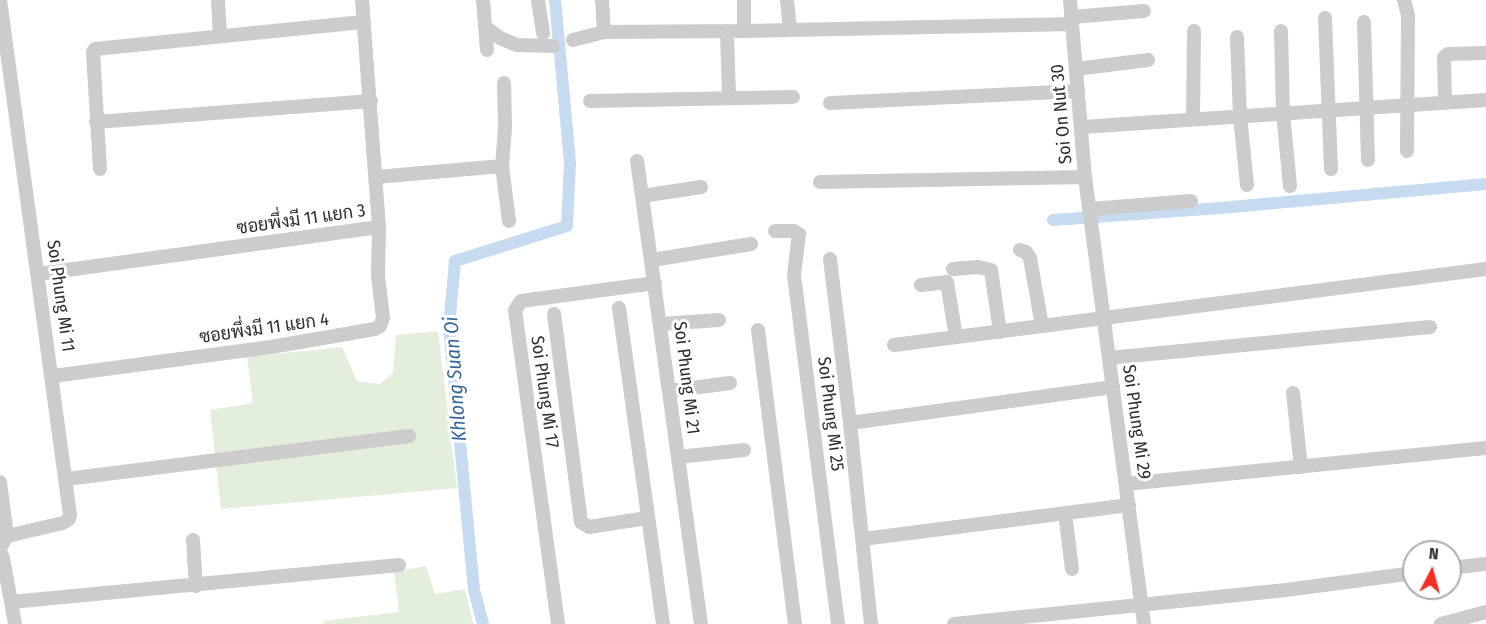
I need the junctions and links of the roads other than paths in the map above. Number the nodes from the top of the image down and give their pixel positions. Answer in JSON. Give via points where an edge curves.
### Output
{"nodes":[{"id":1,"x":0,"y":0,"type":"edge"},
{"id":2,"x":218,"y":0,"type":"edge"},
{"id":3,"x":362,"y":0,"type":"edge"},
{"id":4,"x":483,"y":0,"type":"edge"},
{"id":5,"x":537,"y":0,"type":"edge"},
{"id":6,"x":602,"y":0,"type":"edge"},
{"id":7,"x":744,"y":0,"type":"edge"},
{"id":8,"x":787,"y":0,"type":"edge"},
{"id":9,"x":1070,"y":0,"type":"edge"},
{"id":10,"x":1404,"y":0,"type":"edge"},
{"id":11,"x":1144,"y":11,"type":"dead end"},
{"id":12,"x":1325,"y":18,"type":"dead end"},
{"id":13,"x":1072,"y":21,"type":"junction"},
{"id":14,"x":363,"y":22,"type":"junction"},
{"id":15,"x":1364,"y":22,"type":"dead end"},
{"id":16,"x":485,"y":27,"type":"junction"},
{"id":17,"x":790,"y":30,"type":"junction"},
{"id":18,"x":727,"y":31,"type":"junction"},
{"id":19,"x":744,"y":31,"type":"junction"},
{"id":20,"x":1194,"y":31,"type":"dead end"},
{"id":21,"x":1281,"y":31,"type":"dead end"},
{"id":22,"x":604,"y":32,"type":"junction"},
{"id":23,"x":543,"y":33,"type":"dead end"},
{"id":24,"x":220,"y":35,"type":"junction"},
{"id":25,"x":1237,"y":37,"type":"dead end"},
{"id":26,"x":573,"y":40,"type":"dead end"},
{"id":27,"x":553,"y":46,"type":"dead end"},
{"id":28,"x":487,"y":50,"type":"dead end"},
{"id":29,"x":1486,"y":53,"type":"edge"},
{"id":30,"x":1148,"y":60,"type":"dead end"},
{"id":31,"x":5,"y":69,"type":"edge"},
{"id":32,"x":1076,"y":69,"type":"junction"},
{"id":33,"x":504,"y":83,"type":"dead end"},
{"id":34,"x":1078,"y":91,"type":"junction"},
{"id":35,"x":793,"y":97,"type":"dead end"},
{"id":36,"x":729,"y":98,"type":"junction"},
{"id":37,"x":1486,"y":100,"type":"edge"},
{"id":38,"x":371,"y":101,"type":"junction"},
{"id":39,"x":590,"y":101,"type":"dead end"},
{"id":40,"x":830,"y":102,"type":"dead end"},
{"id":41,"x":1445,"y":102,"type":"junction"},
{"id":42,"x":1407,"y":106,"type":"junction"},
{"id":43,"x":1366,"y":107,"type":"junction"},
{"id":44,"x":1327,"y":110,"type":"junction"},
{"id":45,"x":1283,"y":113,"type":"junction"},
{"id":46,"x":1240,"y":116,"type":"junction"},
{"id":47,"x":1193,"y":119,"type":"junction"},
{"id":48,"x":96,"y":122,"type":"junction"},
{"id":49,"x":1082,"y":127,"type":"junction"},
{"id":50,"x":1407,"y":151,"type":"dead end"},
{"id":51,"x":1368,"y":160,"type":"dead end"},
{"id":52,"x":637,"y":161,"type":"dead end"},
{"id":53,"x":502,"y":166,"type":"junction"},
{"id":54,"x":1330,"y":169,"type":"dead end"},
{"id":55,"x":100,"y":170,"type":"dead end"},
{"id":56,"x":376,"y":177,"type":"junction"},
{"id":57,"x":1086,"y":177,"type":"junction"},
{"id":58,"x":820,"y":182,"type":"dead end"},
{"id":59,"x":1246,"y":185,"type":"dead end"},
{"id":60,"x":1290,"y":186,"type":"dead end"},
{"id":61,"x":701,"y":187,"type":"dead end"},
{"id":62,"x":642,"y":196,"type":"junction"},
{"id":63,"x":1191,"y":201,"type":"dead end"},
{"id":64,"x":1090,"y":215,"type":"junction"},
{"id":65,"x":509,"y":221,"type":"dead end"},
{"id":66,"x":379,"y":227,"type":"junction"},
{"id":67,"x":775,"y":231,"type":"dead end"},
{"id":68,"x":751,"y":244,"type":"dead end"},
{"id":69,"x":1020,"y":250,"type":"dead end"},
{"id":70,"x":830,"y":259,"type":"dead end"},
{"id":71,"x":652,"y":260,"type":"junction"},
{"id":72,"x":953,"y":269,"type":"dead end"},
{"id":73,"x":1486,"y":269,"type":"edge"},
{"id":74,"x":38,"y":274,"type":"junction"},
{"id":75,"x":655,"y":283,"type":"junction"},
{"id":76,"x":921,"y":285,"type":"dead end"},
{"id":77,"x":619,"y":308,"type":"dead end"},
{"id":78,"x":554,"y":314,"type":"dead end"},
{"id":79,"x":1104,"y":319,"type":"junction"},
{"id":80,"x":719,"y":320,"type":"dead end"},
{"id":81,"x":661,"y":324,"type":"junction"},
{"id":82,"x":1042,"y":326,"type":"junction"},
{"id":83,"x":1430,"y":327,"type":"dead end"},
{"id":84,"x":758,"y":330,"type":"dead end"},
{"id":85,"x":1000,"y":332,"type":"junction"},
{"id":86,"x":956,"y":337,"type":"junction"},
{"id":87,"x":894,"y":345,"type":"dead end"},
{"id":88,"x":1109,"y":358,"type":"junction"},
{"id":89,"x":53,"y":376,"type":"junction"},
{"id":90,"x":730,"y":383,"type":"dead end"},
{"id":91,"x":1113,"y":387,"type":"junction"},
{"id":92,"x":670,"y":391,"type":"junction"},
{"id":93,"x":1293,"y":393,"type":"dead end"},
{"id":94,"x":850,"y":423,"type":"junction"},
{"id":95,"x":409,"y":436,"type":"dead end"},
{"id":96,"x":1486,"y":448,"type":"edge"},
{"id":97,"x":744,"y":450,"type":"dead end"},
{"id":98,"x":678,"y":457,"type":"junction"},
{"id":99,"x":1301,"y":467,"type":"junction"},
{"id":100,"x":66,"y":479,"type":"junction"},
{"id":101,"x":0,"y":482,"type":"edge"},
{"id":102,"x":1126,"y":484,"type":"junction"},
{"id":103,"x":1128,"y":505,"type":"junction"},
{"id":104,"x":1065,"y":513,"type":"junction"},
{"id":105,"x":647,"y":518,"type":"junction"},
{"id":106,"x":863,"y":539,"type":"junction"},
{"id":107,"x":193,"y":540,"type":"dead end"},
{"id":108,"x":2,"y":545,"type":"edge"},
{"id":109,"x":1486,"y":564,"type":"edge"},
{"id":110,"x":399,"y":565,"type":"dead end"},
{"id":111,"x":1462,"y":567,"type":"edge"},
{"id":112,"x":1072,"y":569,"type":"dead end"},
{"id":113,"x":1402,"y":575,"type":"edge"},
{"id":114,"x":196,"y":586,"type":"junction"},
{"id":115,"x":11,"y":602,"type":"junction"},
{"id":116,"x":1142,"y":606,"type":"junction"},
{"id":117,"x":1478,"y":617,"type":"edge"},
{"id":118,"x":15,"y":624,"type":"edge"},
{"id":119,"x":558,"y":624,"type":"edge"},
{"id":120,"x":663,"y":624,"type":"edge"},
{"id":121,"x":702,"y":624,"type":"edge"},
{"id":122,"x":795,"y":624,"type":"edge"},
{"id":123,"x":838,"y":624,"type":"edge"},
{"id":124,"x":871,"y":624,"type":"edge"},
{"id":125,"x":954,"y":624,"type":"edge"},
{"id":126,"x":1144,"y":624,"type":"edge"},
{"id":127,"x":1441,"y":624,"type":"edge"}],
"edges":[{"from":1,"to":31,"type":"street","name":"Soi Phung Mi 11"},
{"from":2,"to":24,"type":"street"},
{"from":3,"to":14,"type":"street","name":"ซอยพึ่งมี 11 แยก 3"},
{"from":4,"to":16,"type":"street"},
{"from":5,"to":23,"type":"street"},
{"from":6,"to":22,"type":"street"},
{"from":7,"to":19,"type":"street"},
{"from":8,"to":17,"type":"street"},
{"from":9,"to":13,"type":"street","name":"Soi On Nut 30"},
{"from":10,"to":42,"type":"street","via":[[1408,15]]},
{"from":11,"to":13,"type":"street"},
{"from":12,"to":44,"type":"street"},
{"from":13,"to":17,"type":"street"},
{"from":13,"to":32,"type":"street","name":"Soi On Nut 30"},
{"from":14,"to":24,"type":"street"},
{"from":14,"to":38,"type":"street","name":"ซอยพึ่งมี 11 แยก 3"},
{"from":15,"to":43,"type":"street"},
{"from":16,"to":27,"type":"street","via":[[517,45]]},
{"from":16,"to":28,"type":"street"},
{"from":17,"to":19,"type":"street"},
{"from":18,"to":19,"type":"street"},
{"from":18,"to":22,"type":"street"},
{"from":18,"to":36,"type":"street"},
{"from":20,"to":47,"type":"street"},
{"from":21,"to":45,"type":"street"},
{"from":22,"to":26,"type":"street"},
{"from":24,"to":48,"type":"street","via":[[95,49]]},
{"from":25,"to":46,"type":"street"},
{"from":29,"to":41,"type":"street","via":[[1444,57]]},
{"from":30,"to":32,"type":"street"},
{"from":31,"to":74,"type":"street","name":"Soi Phung Mi 11"},
{"from":32,"to":34,"type":"street","name":"Soi On Nut 30"},
{"from":33,"to":53,"type":"street"},
{"from":34,"to":40,"type":"street"},
{"from":34,"to":49,"type":"street","name":"Soi On Nut 30"},
{"from":35,"to":36,"type":"street"},
{"from":36,"to":39,"type":"street"},
{"from":37,"to":41,"type":"street"},
{"from":38,"to":48,"type":"street"},
{"from":38,"to":56,"type":"street","name":"ซอยพึ่งมี 11 แยก 3"},
{"from":41,"to":42,"type":"street"},
{"from":42,"to":43,"type":"street"},
{"from":42,"to":50,"type":"street"},
{"from":43,"to":44,"type":"street"},
{"from":43,"to":51,"type":"street"},
{"from":44,"to":45,"type":"street"},
{"from":44,"to":54,"type":"street"},
{"from":45,"to":46,"type":"street"},
{"from":45,"to":60,"type":"street"},
{"from":46,"to":47,"type":"street"},
{"from":46,"to":59,"type":"street"},
{"from":47,"to":49,"type":"street"},
{"from":48,"to":55,"type":"street"},
{"from":49,"to":57,"type":"street","name":"Soi On Nut 30"},
{"from":52,"to":62,"type":"street","name":"Soi Phung Mi 21"},
{"from":53,"to":56,"type":"street"},
{"from":53,"to":65,"type":"street"},
{"from":56,"to":66,"type":"street","name":"ซอยพึ่งมี 11 แยก 3"},
{"from":57,"to":58,"type":"street"},
{"from":57,"to":64,"type":"street","name":"Soi On Nut 30"},
{"from":61,"to":62,"type":"street"},
{"from":62,"to":71,"type":"street","name":"Soi Phung Mi 21"},
{"from":63,"to":64,"type":"street"},
{"from":64,"to":79,"type":"street","name":"Soi Phung Mi 29"},
{"from":66,"to":74,"type":"street","name":"ซอยพึ่งมี 11 แยก 3"},
{"from":66,"to":89,"type":"street","name":"ซอยพึ่งมี 11 แยก 4","via":[[378,276],[383,318],[375,329]]},
{"from":67,"to":123,"type":"street","name":"Soi Phung Mi 25","via":[[799,234],[794,275]]},
{"from":68,"to":71,"type":"street"},
{"from":69,"to":82,"type":"street","via":[[1030,258]]},
{"from":70,"to":94,"type":"street"},
{"from":71,"to":75,"type":"street","name":"Soi Phung Mi 21"},
{"from":72,"to":85,"type":"street","via":[[991,270]]},
{"from":73,"to":79,"type":"street"},
{"from":74,"to":89,"type":"street","name":"Soi Phung Mi 11"},
{"from":75,"to":81,"type":"street","name":"Soi Phung Mi 21"},
{"from":75,"to":119,"type":"street","name":"Soi Phung Mi 17","via":[[521,302],[515,310]]},
{"from":76,"to":86,"type":"street","via":[[947,282]]},
{"from":77,"to":105,"type":"street"},
{"from":78,"to":105,"type":"street","via":[[581,522],[590,527]]},
{"from":79,"to":82,"type":"street"},
{"from":79,"to":88,"type":"street","name":"Soi Phung Mi 29"},
{"from":80,"to":81,"type":"street"},
{"from":81,"to":92,"type":"street","name":"Soi Phung Mi 21"},
{"from":82,"to":85,"type":"street"},
{"from":83,"to":88,"type":"street"},
{"from":84,"to":122,"type":"street"},
{"from":85,"to":86,"type":"street"},
{"from":86,"to":87,"type":"street"},
{"from":88,"to":91,"type":"street","name":"Soi Phung Mi 29"},
{"from":89,"to":100,"type":"street","name":"Soi Phung Mi 11"},
{"from":90,"to":92,"type":"street"},
{"from":91,"to":94,"type":"street"},
{"from":91,"to":102,"type":"street","name":"Soi Phung Mi 29"},
{"from":92,"to":98,"type":"street","name":"Soi Phung Mi 21"},
{"from":93,"to":99,"type":"street"},
{"from":94,"to":106,"type":"street"},
{"from":95,"to":100,"type":"street"},
{"from":96,"to":99,"type":"street"},
{"from":97,"to":98,"type":"street"},
{"from":98,"to":121,"type":"street","name":"Soi Phung Mi 21"},
{"from":99,"to":102,"type":"street"},
{"from":100,"to":108,"type":"street","name":"Soi Phung Mi 11","via":[[70,515],[67,521]]},
{"from":101,"to":108,"type":"street"},
{"from":102,"to":103,"type":"street","name":"Soi Phung Mi 29"},
{"from":103,"to":104,"type":"street"},
{"from":103,"to":116,"type":"street","name":"Soi Phung Mi 29"},
{"from":104,"to":106,"type":"street"},
{"from":104,"to":112,"type":"street"},
{"from":105,"to":120,"type":"street"},
{"from":106,"to":124,"type":"street"},
{"from":107,"to":114,"type":"street"},
{"from":108,"to":115,"type":"street"},
{"from":109,"to":111,"type":"street"},
{"from":110,"to":114,"type":"street"},
{"from":113,"to":116,"type":"street"},
{"from":114,"to":115,"type":"street"},
{"from":115,"to":118,"type":"street"},
{"from":116,"to":125,"type":"street"},
{"from":116,"to":126,"type":"street","name":"Soi Phung Mi 29"},
{"from":117,"to":127,"type":"street"}]}
